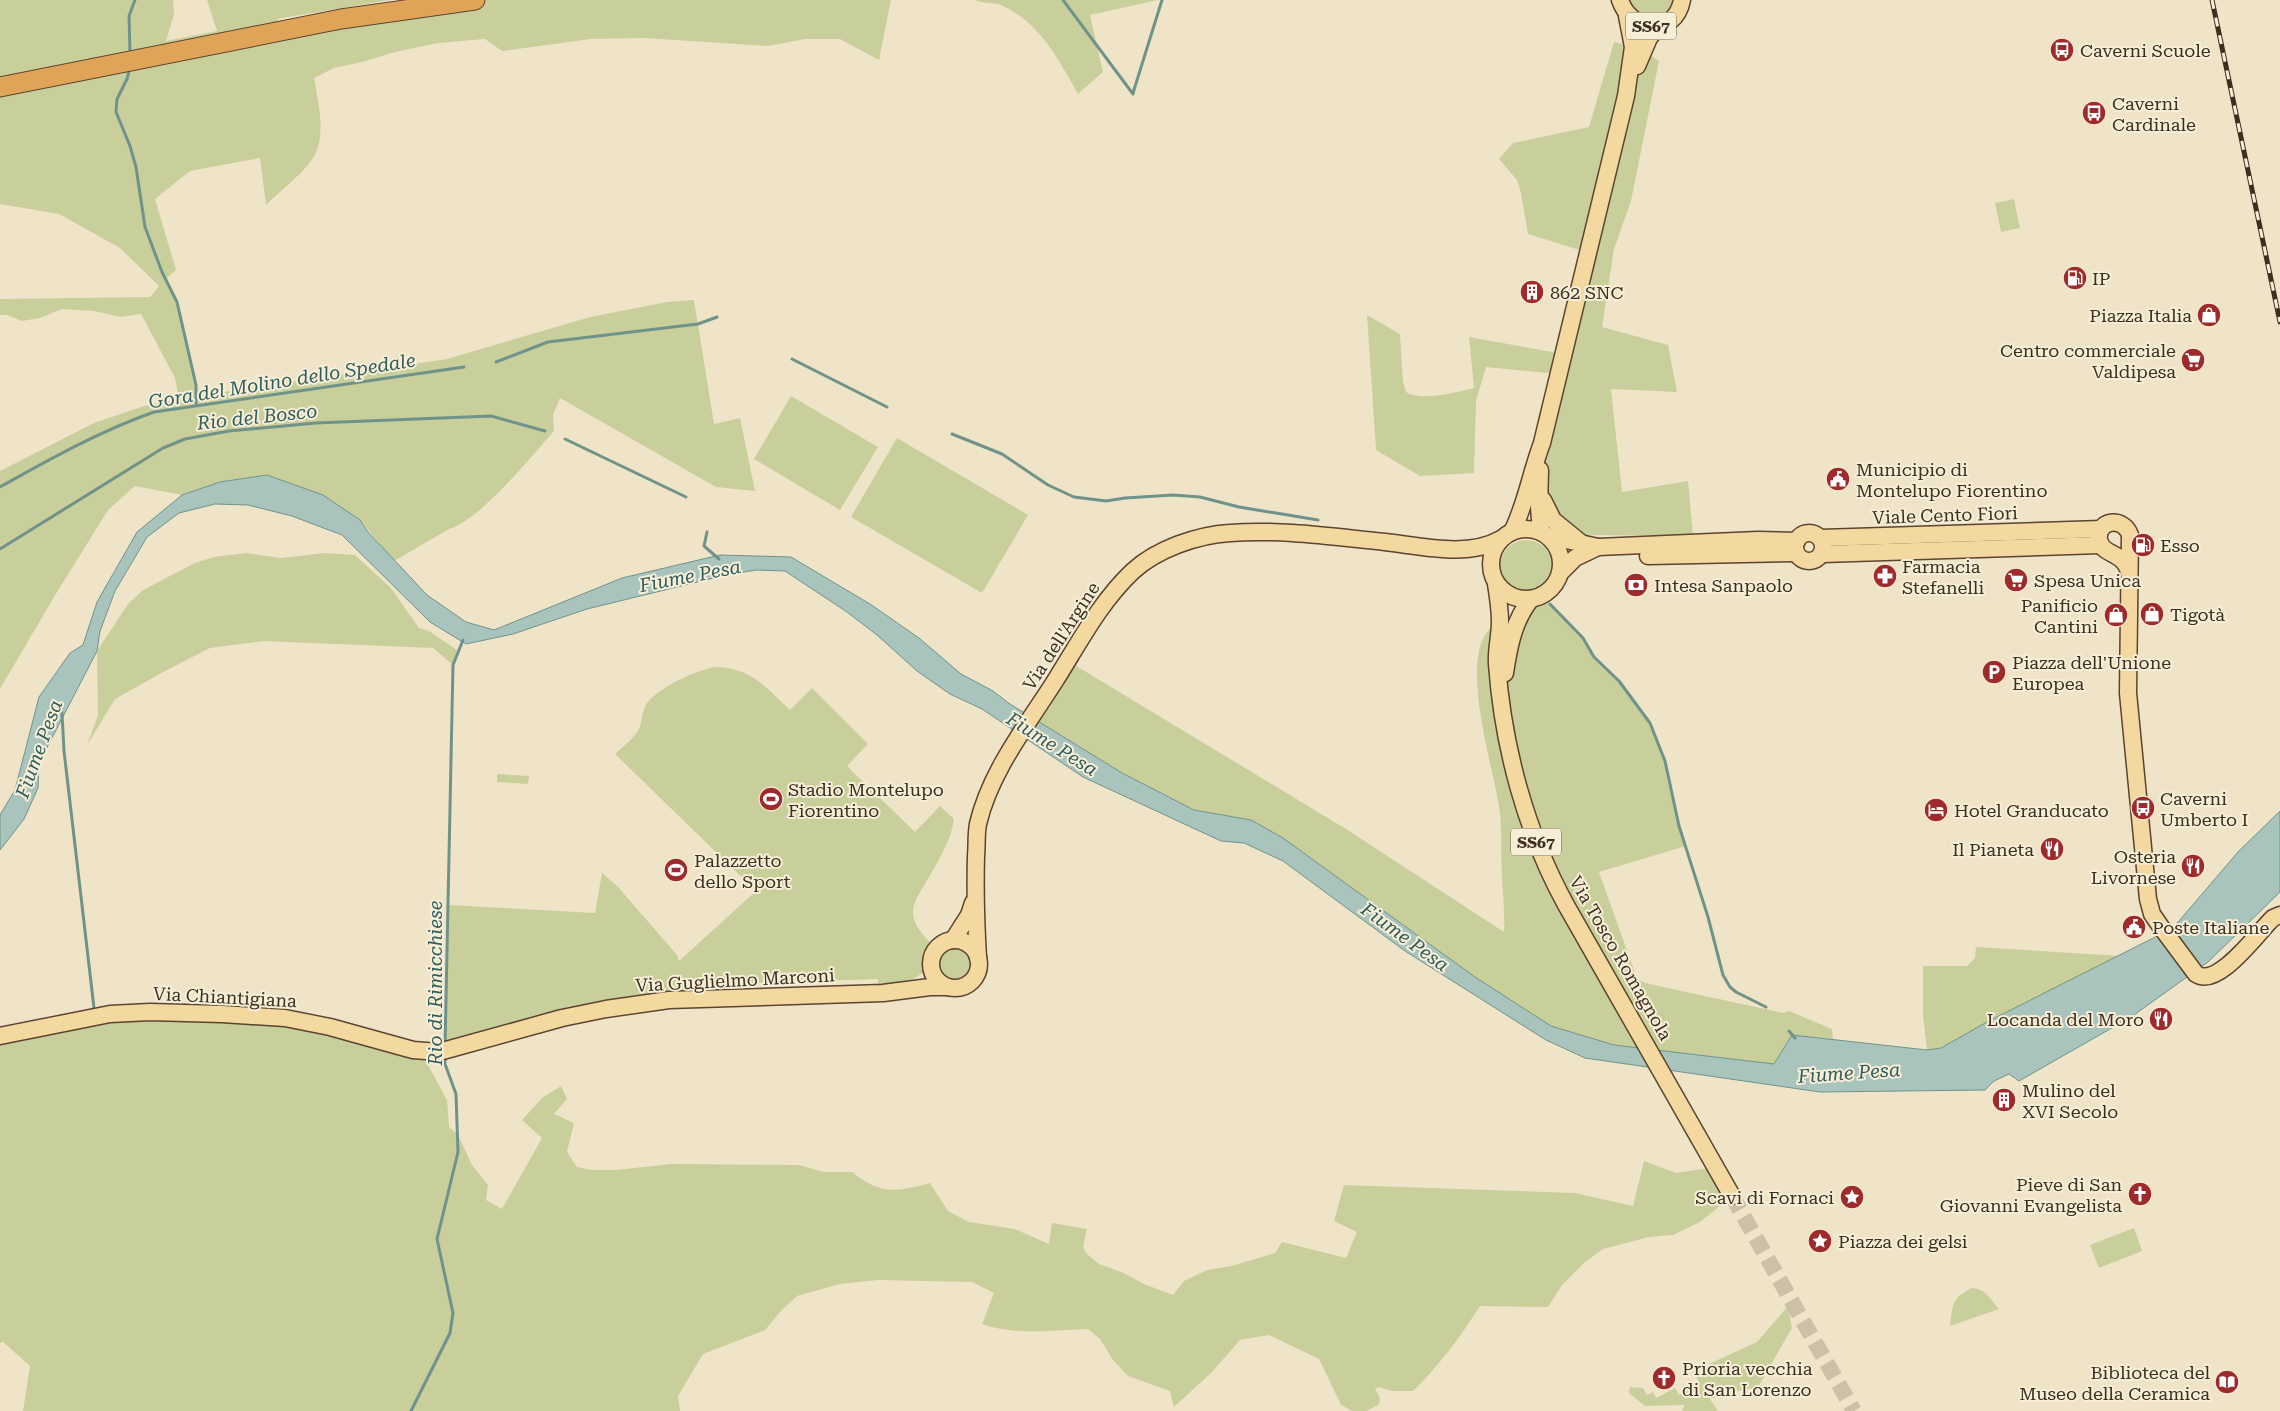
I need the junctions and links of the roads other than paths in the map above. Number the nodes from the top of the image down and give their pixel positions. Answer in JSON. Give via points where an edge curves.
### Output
{"nodes":[{"id":1,"x":389,"y":0,"type":"edge"},
{"id":2,"x":476,"y":0,"type":"edge"},
{"id":3,"x":1620,"y":0,"type":"edge"},
{"id":4,"x":1682,"y":0,"type":"edge"},
{"id":5,"x":1628,"y":16,"type":"junction"},
{"id":6,"x":1659,"y":26,"type":"junction"},
{"id":7,"x":0,"y":74,"type":"edge"},
{"id":8,"x":0,"y":87,"type":"edge"},
{"id":9,"x":1626,"y":96,"type":"junction"},
{"id":10,"x":1542,"y":443,"type":"junction"},
{"id":11,"x":1538,"y":486,"type":"junction"},
{"id":12,"x":1544,"y":534,"type":"junction"},
{"id":13,"x":1506,"y":535,"type":"junction"},
{"id":14,"x":2130,"y":541,"type":"junction"},
{"id":15,"x":2104,"y":542,"type":"junction"},
{"id":16,"x":1599,"y":546,"type":"junction"},
{"id":17,"x":1821,"y":546,"type":"junction"},
{"id":18,"x":1797,"y":547,"type":"junction"},
{"id":19,"x":1456,"y":549,"type":"junction"},
{"id":20,"x":1560,"y":572,"type":"junction"},
{"id":21,"x":2129,"y":572,"type":"junction"},
{"id":22,"x":1495,"y":581,"type":"junction"},
{"id":23,"x":1531,"y":599,"type":"junction"},
{"id":24,"x":1502,"y":697,"type":"junction"},
{"id":25,"x":975,"y":896,"type":"junction"},
{"id":26,"x":2280,"y":915,"type":"edge"},
{"id":27,"x":952,"y":940,"type":"junction"},
{"id":28,"x":978,"y":958,"type":"junction"},
{"id":29,"x":931,"y":968,"type":"junction"},
{"id":30,"x":947,"y":987,"type":"junction"},
{"id":31,"x":883,"y":993,"type":"junction"},
{"id":32,"x":0,"y":1036,"type":"edge"},
{"id":33,"x":448,"y":1051,"type":"joint"},
{"id":34,"x":1732,"y":1196,"type":"tunnel mouth"}],
"edges":[{"from":1,"to":7,"type":"highway","via":[[306,13]]},
{"from":2,"to":8,"type":"highway","via":[[341,19]]},
{"from":3,"to":5,"type":"main road","name":"Via Tosco Romagnola","number":"SS67"},
{"from":4,"to":6,"type":"main road","name":"Via Tosco Romagnola","number":"SS67","via":[[1675,16]]},
{"from":5,"to":6,"type":"main road","number":"SS67","via":[[1638,24]]},
{"from":5,"to":9,"type":"main road","name":"Via Tosco Romagnola","number":"SS67","via":[[1633,47]]},
{"from":6,"to":9,"type":"main road","name":"Via Tosco Romagnola","number":"SS67","via":[[1641,53]]},
{"from":9,"to":10,"type":"main road","name":"Via Tosco Romagnola","number":"SS67"},
{"from":10,"to":11,"type":"main road","name":"Via Tosco Romagnola","number":"SS67"},
{"from":10,"to":13,"type":"main road","name":"Via Tosco Romagnola","number":"SS67","via":[[1518,520]]},
{"from":11,"to":12,"type":"main road","name":"Via Tosco Romagnola","number":"SS67"},
{"from":11,"to":16,"type":"main road","via":[[1546,510],[1563,530]]},
{"from":12,"to":13,"type":"main road","via":[[1522,529]]},
{"from":12,"to":16,"type":"main road","name":"Viale Cento Fiori"},
{"from":12,"to":20,"type":"main road","name":"Via Tosco Romagnola","number":"SS67","via":[[1556,544]]},
{"from":13,"to":19,"type":"main road","name":"Via dell'Argine","via":[[1486,546]]},
{"from":13,"to":22,"type":"main road","name":"Via Tosco Romagnola","number":"SS67","via":[[1494,548],[1491,558]]},
{"from":14,"to":15,"type":"main road","via":[[2121,552]]},
{"from":14,"to":15,"type":"main road","via":[[2128,530],[2120,523],[2110,523]]},
{"from":14,"to":21,"type":"main road"},
{"from":15,"to":17,"type":"main road","name":"Viale Cento Fiori"},
{"from":15,"to":21,"type":"main road","via":[[2125,561]]},
{"from":16,"to":18,"type":"main road","name":"Viale Cento Fiori","via":[[1758,540]]},
{"from":16,"to":20,"type":"main road","name":"Viale Cento Fiori","via":[[1576,558]]},
{"from":17,"to":18,"type":"main road","name":"Viale Cento Fiori","via":[[1817,535],[1808,533]]},
{"from":17,"to":18,"type":"main road","name":"Viale Cento Fiori","via":[[1815,560],[1808,562],[1803,560]]},
{"from":19,"to":22,"type":"main road","name":"Via dell'Argine","via":[[1478,560]]},
{"from":19,"to":25,"type":"main road","name":"Via dell'Argine","via":[[1266,532],[1229,533],[1181,544],[1134,570],[1100,610],[995,778],[978,826]]},
{"from":20,"to":23,"type":"main road","name":"Via Tosco Romagnola","number":"SS67","via":[[1549,591]]},
{"from":21,"to":26,"type":"main road","via":[[2128,693],[2152,914],[2196,974],[2205,977],[2225,968],[2273,918]]},
{"from":22,"to":23,"type":"main road","via":[[1512,596]]},
{"from":22,"to":24,"type":"main road","name":"Via Tosco Romagnola","number":"SS67","via":[[1500,622],[1497,663]]},
{"from":23,"to":24,"type":"main road","name":"Via Tosco Romagnola","number":"SS67","via":[[1514,629]]},
{"from":24,"to":34,"type":"main road","name":"Via Tosco Romagnola","number":"SS67","via":[[1520,794],[1548,871]]},
{"from":25,"to":27,"type":"main road","name":"Via dell'Argine","via":[[969,915]]},
{"from":25,"to":28,"type":"main road","name":"Via dell'Argine"},
{"from":27,"to":28,"type":"main road","via":[[966,943]]},
{"from":27,"to":29,"type":"main road","via":[[936,949]]},
{"from":28,"to":30,"type":"main road","via":[[979,969],[972,982],[960,988]]},
{"from":29,"to":30,"type":"main road","via":[[937,980]]},
{"from":29,"to":31,"type":"main road","name":"Via Guglielmo Marconi"},
{"from":30,"to":31,"type":"main road","name":"Via Guglielmo Marconi"},
{"from":31,"to":33,"type":"main road","name":"Via Guglielmo Marconi","via":[[669,1000],[562,1018]]},
{"from":32,"to":33,"type":"main road","name":"Via Chiantigiana","via":[[110,1014],[222,1014],[285,1018],[413,1050]]}]}
